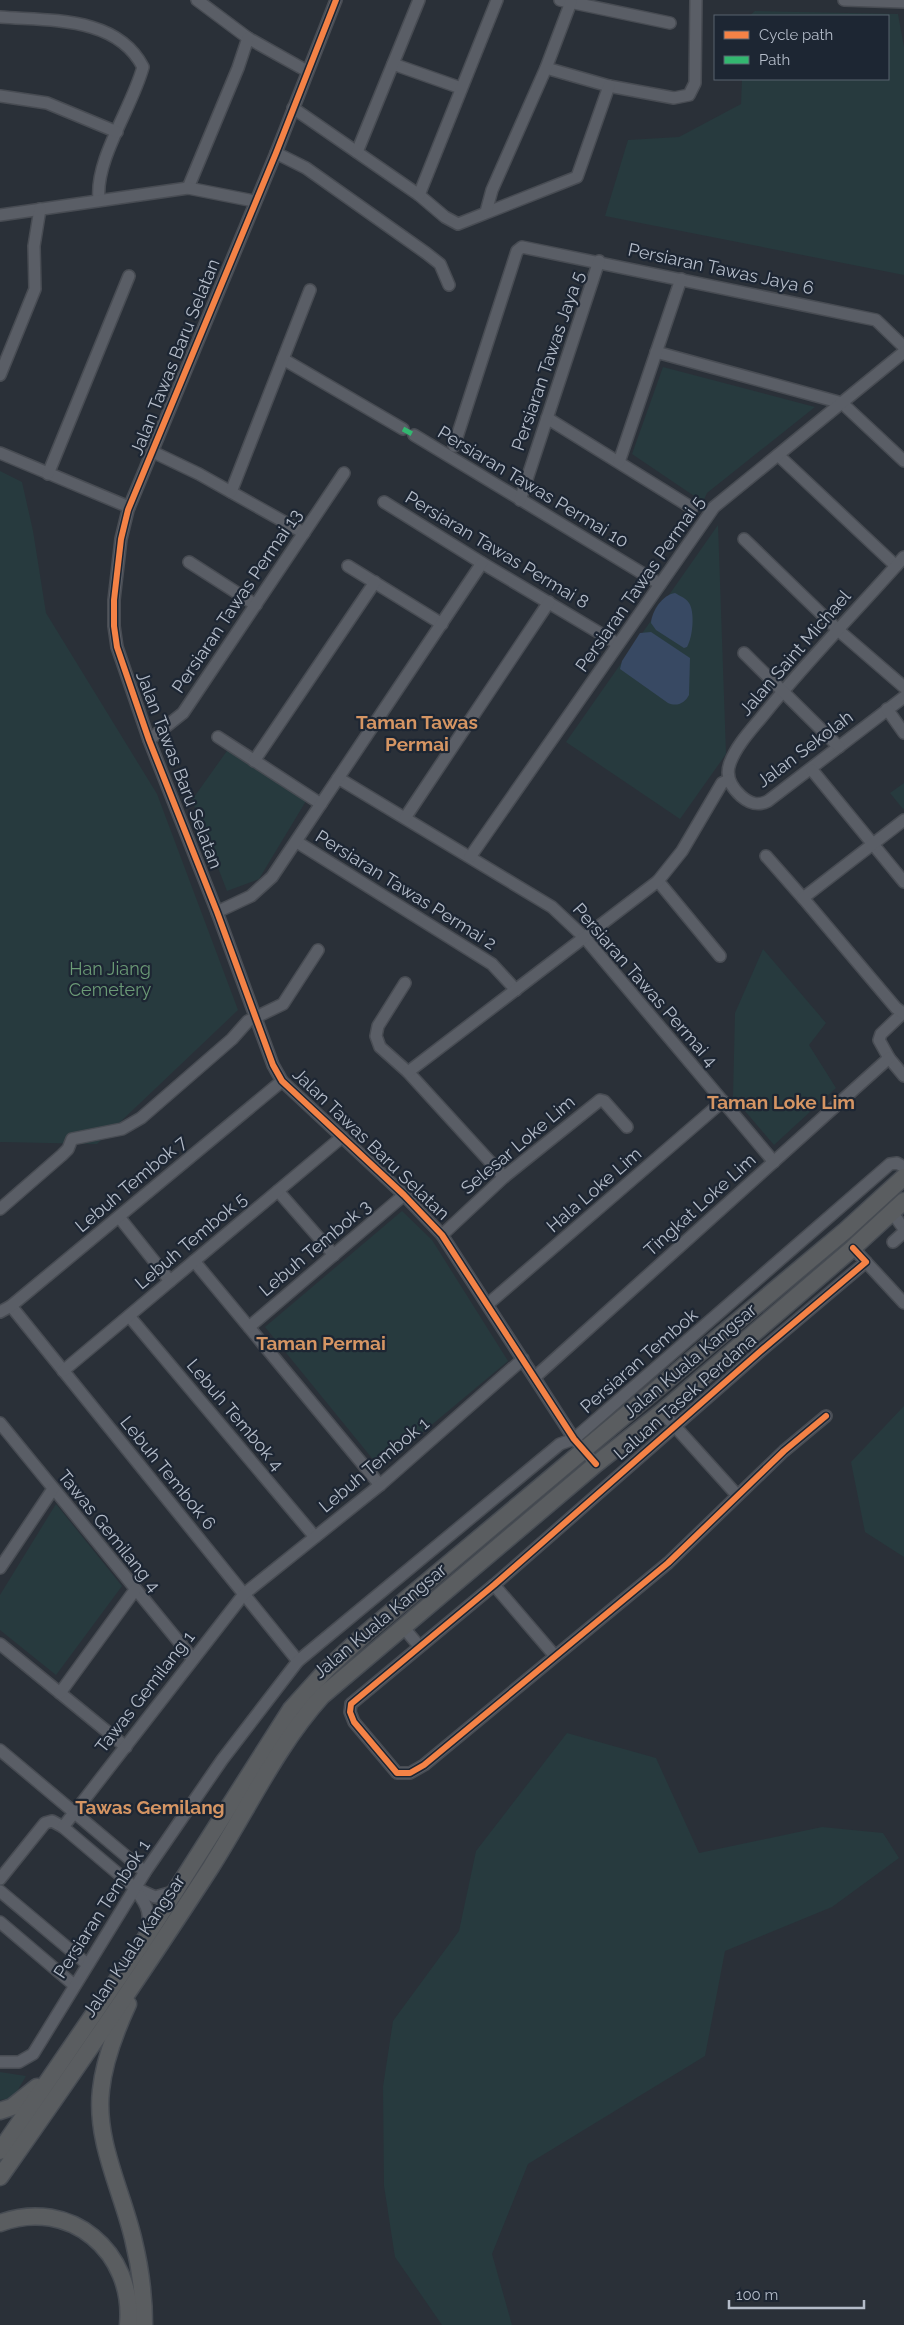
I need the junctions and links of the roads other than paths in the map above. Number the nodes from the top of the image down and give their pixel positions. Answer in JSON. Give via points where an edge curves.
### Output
{"nodes":[{"id":1,"x":197,"y":0,"type":"edge"},
{"id":2,"x":419,"y":0,"type":"edge"},
{"id":3,"x":497,"y":0,"type":"edge"},
{"id":4,"x":696,"y":0,"type":"edge"},
{"id":5,"x":844,"y":0,"type":"edge"},
{"id":6,"x":566,"y":1,"type":"edge"},
{"id":7,"x":332,"y":2,"type":"edge"},
{"id":8,"x":904,"y":2,"type":"edge"},
{"id":9,"x":0,"y":17,"type":"edge"},
{"id":10,"x":670,"y":23,"type":"dead end"},
{"id":11,"x":248,"y":38,"type":"junction"},
{"id":12,"x":393,"y":64,"type":"junction"},
{"id":13,"x":546,"y":68,"type":"junction"},
{"id":14,"x":308,"y":71,"type":"junction"},
{"id":15,"x":610,"y":86,"type":"junction"},
{"id":16,"x":461,"y":88,"type":"junction"},
{"id":17,"x":0,"y":96,"type":"edge"},
{"id":18,"x":293,"y":108,"type":"junction"},
{"id":19,"x":117,"y":132,"type":"junction"},
{"id":20,"x":357,"y":152,"type":"junction"},
{"id":21,"x":276,"y":153,"type":"junction"},
{"id":22,"x":188,"y":188,"type":"junction"},
{"id":23,"x":418,"y":195,"type":"junction"},
{"id":24,"x":99,"y":199,"type":"junction"},
{"id":25,"x":254,"y":201,"type":"junction"},
{"id":26,"x":40,"y":209,"type":"junction"},
{"id":27,"x":486,"y":212,"type":"junction"},
{"id":28,"x":0,"y":215,"type":"edge"},
{"id":29,"x":599,"y":261,"type":"junction"},
{"id":30,"x":129,"y":276,"type":"dead end"},
{"id":31,"x":681,"y":278,"type":"junction"},
{"id":32,"x":449,"y":284,"type":"dead end"},
{"id":33,"x":310,"y":290,"type":"dead end"},
{"id":34,"x":904,"y":347,"type":"edge"},
{"id":35,"x":656,"y":352,"type":"junction"},
{"id":36,"x":904,"y":352,"type":"edge"},
{"id":37,"x":283,"y":359,"type":"junction"},
{"id":38,"x":2,"y":363,"type":"edge"},
{"id":39,"x":0,"y":375,"type":"edge"},
{"id":40,"x":842,"y":403,"type":"junction"},
{"id":41,"x":547,"y":418,"type":"junction"},
{"id":42,"x":403,"y":429,"type":"dead end"},
{"id":43,"x":414,"y":436,"type":"dead end"},
{"id":44,"x":454,"y":446,"type":"dead end"},
{"id":45,"x":152,"y":452,"type":"junction"},
{"id":46,"x":0,"y":453,"type":"edge"},
{"id":47,"x":778,"y":455,"type":"junction"},
{"id":48,"x":904,"y":461,"type":"edge"},
{"id":49,"x":619,"y":462,"type":"junction"},
{"id":50,"x":344,"y":473,"type":"dead end"},
{"id":51,"x":48,"y":474,"type":"junction"},
{"id":52,"x":231,"y":492,"type":"junction"},
{"id":53,"x":520,"y":500,"type":"junction"},
{"id":54,"x":384,"y":502,"type":"dead end"},
{"id":55,"x":129,"y":507,"type":"junction"},
{"id":56,"x":692,"y":508,"type":"dead end"},
{"id":57,"x":304,"y":533,"type":"junction"},
{"id":58,"x":744,"y":539,"type":"dead end"},
{"id":59,"x":900,"y":561,"type":"edge"},
{"id":60,"x":189,"y":562,"type":"dead end"},
{"id":61,"x":482,"y":563,"type":"junction"},
{"id":62,"x":348,"y":566,"type":"dead end"},
{"id":63,"x":375,"y":582,"type":"junction"},
{"id":64,"x":660,"y":584,"type":"junction"},
{"id":65,"x":549,"y":602,"type":"junction"},
{"id":66,"x":256,"y":605,"type":"junction"},
{"id":67,"x":442,"y":624,"type":"junction"},
{"id":68,"x":838,"y":630,"type":"junction"},
{"id":69,"x":618,"y":644,"type":"junction"},
{"id":70,"x":744,"y":653,"type":"dead end"},
{"id":71,"x":904,"y":687,"type":"edge"},
{"id":72,"x":782,"y":691,"type":"junction"},
{"id":73,"x":904,"y":697,"type":"edge"},
{"id":74,"x":887,"y":709,"type":"junction"},
{"id":75,"x":904,"y":733,"type":"edge"},
{"id":76,"x":218,"y":737,"type":"dead end"},
{"id":77,"x":149,"y":740,"type":"junction"},
{"id":78,"x":839,"y":747,"type":"junction"},
{"id":79,"x":254,"y":761,"type":"junction"},
{"id":80,"x":812,"y":770,"type":"junction"},
{"id":81,"x":338,"y":778,"type":"junction"},
{"id":82,"x":724,"y":783,"type":"junction"},
{"id":83,"x":321,"y":804,"type":"junction"},
{"id":84,"x":405,"y":818,"type":"junction"},
{"id":85,"x":904,"y":820,"type":"edge"},
{"id":86,"x":297,"y":842,"type":"junction"},
{"id":87,"x":874,"y":844,"type":"junction"},
{"id":88,"x":766,"y":856,"type":"dead end"},
{"id":89,"x":470,"y":857,"type":"junction"},
{"id":90,"x":658,"y":881,"type":"junction"},
{"id":91,"x":904,"y":882,"type":"edge"},
{"id":92,"x":803,"y":898,"type":"junction"},
{"id":93,"x":217,"y":912,"type":"junction"},
{"id":94,"x":584,"y":938,"type":"junction"},
{"id":95,"x":318,"y":950,"type":"dead end"},
{"id":96,"x":720,"y":956,"type":"dead end"},
{"id":97,"x":405,"y":983,"type":"dead end"},
{"id":98,"x":516,"y":990,"type":"junction"},
{"id":99,"x":904,"y":1012,"type":"edge"},
{"id":100,"x":256,"y":1016,"type":"junction"},
{"id":101,"x":889,"y":1058,"type":"junction"},
{"id":102,"x":408,"y":1072,"type":"junction"},
{"id":103,"x":904,"y":1076,"type":"edge"},
{"id":104,"x":282,"y":1081,"type":"junction"},
{"id":105,"x":723,"y":1101,"type":"junction"},
{"id":106,"x":627,"y":1127,"type":"dead end"},
{"id":107,"x":342,"y":1137,"type":"junction"},
{"id":108,"x":774,"y":1162,"type":"junction"},
{"id":109,"x":904,"y":1167,"type":"edge"},
{"id":110,"x":504,"y":1177,"type":"junction"},
{"id":111,"x":904,"y":1177,"type":"edge"},
{"id":112,"x":278,"y":1190,"type":"junction"},
{"id":113,"x":404,"y":1195,"type":"junction"},
{"id":114,"x":898,"y":1207,"type":"edge"},
{"id":115,"x":0,"y":1208,"type":"edge"},
{"id":116,"x":119,"y":1217,"type":"junction"},
{"id":117,"x":904,"y":1231,"type":"edge"},
{"id":118,"x":442,"y":1235,"type":"junction"},
{"id":119,"x":894,"y":1242,"type":"dead end"},
{"id":120,"x":853,"y":1248,"type":"junction"},
{"id":121,"x":334,"y":1255,"type":"junction"},
{"id":122,"x":194,"y":1261,"type":"junction"},
{"id":123,"x":866,"y":1262,"type":"junction"},
{"id":124,"x":170,"y":1282,"type":"junction"},
{"id":125,"x":904,"y":1303,"type":"edge"},
{"id":126,"x":488,"y":1304,"type":"junction"},
{"id":127,"x":11,"y":1306,"type":"junction"},
{"id":128,"x":0,"y":1312,"type":"edge"},
{"id":129,"x":129,"y":1316,"type":"junction"},
{"id":130,"x":249,"y":1327,"type":"junction"},
{"id":131,"x":523,"y":1359,"type":"junction"},
{"id":132,"x":63,"y":1371,"type":"junction"},
{"id":133,"x":535,"y":1377,"type":"junction"},
{"id":134,"x":662,"y":1412,"type":"junction"},
{"id":135,"x":826,"y":1416,"type":"dead end"},
{"id":136,"x":0,"y":1423,"type":"edge"},
{"id":137,"x":675,"y":1426,"type":"junction"},
{"id":138,"x":579,"y":1444,"type":"junction"},
{"id":139,"x":596,"y":1464,"type":"junction"},
{"id":140,"x":380,"y":1485,"type":"junction"},
{"id":141,"x":53,"y":1489,"type":"junction"},
{"id":142,"x":737,"y":1495,"type":"junction"},
{"id":143,"x":314,"y":1537,"type":"junction"},
{"id":144,"x":0,"y":1568,"type":"edge"},
{"id":145,"x":494,"y":1586,"type":"junction"},
{"id":146,"x":135,"y":1590,"type":"junction"},
{"id":147,"x":416,"y":1592,"type":"junction"},
{"id":148,"x":244,"y":1594,"type":"junction"},
{"id":149,"x":404,"y":1628,"type":"junction"},
{"id":150,"x":366,"y":1633,"type":"junction"},
{"id":151,"x":0,"y":1644,"type":"edge"},
{"id":152,"x":419,"y":1646,"type":"junction"},
{"id":153,"x":555,"y":1656,"type":"junction"},
{"id":154,"x":193,"y":1659,"type":"junction"},
{"id":155,"x":298,"y":1661,"type":"junction"},
{"id":156,"x":60,"y":1693,"type":"junction"},
{"id":157,"x":126,"y":1747,"type":"junction"},
{"id":158,"x":0,"y":1750,"type":"edge"},
{"id":159,"x":74,"y":1812,"type":"junction"},
{"id":160,"x":63,"y":1827,"type":"junction"},
{"id":161,"x":145,"y":1872,"type":"junction"},
{"id":162,"x":0,"y":1879,"type":"edge"},
{"id":163,"x":135,"y":1888,"type":"junction"},
{"id":164,"x":0,"y":1891,"type":"edge"},
{"id":165,"x":176,"y":1891,"type":"junction"},
{"id":166,"x":2,"y":1929,"type":"edge"},
{"id":167,"x":143,"y":1942,"type":"junction"},
{"id":168,"x":87,"y":1964,"type":"junction"},
{"id":169,"x":132,"y":1984,"type":"junction"},
{"id":170,"x":74,"y":1985,"type":"junction"},
{"id":171,"x":0,"y":2062,"type":"edge"},
{"id":172,"x":59,"y":2065,"type":"junction"},
{"id":173,"x":0,"y":2111,"type":"edge"},
{"id":174,"x":0,"y":2151,"type":"edge"},
{"id":175,"x":0,"y":2177,"type":"edge"},
{"id":176,"x":0,"y":2223,"type":"edge"},
{"id":177,"x":128,"y":2325,"type":"edge"},
{"id":178,"x":144,"y":2325,"type":"edge"}],
"edges":[{"from":1,"to":11,"type":"street"},
{"from":2,"to":12,"type":"street"},
{"from":3,"to":16,"type":"street"},
{"from":4,"to":15,"type":"street","via":[[695,83],[689,95],[674,98]]},
{"from":5,"to":8,"type":"street"},
{"from":6,"to":10,"type":"street"},
{"from":6,"to":13,"type":"street"},
{"from":7,"to":14,"type":"street","name":"Jalan Tawas Baru Selatan"},
{"from":9,"to":19,"type":"street","via":[[89,25],[115,36],[135,51],[143,66],[137,90]]},
{"from":11,"to":14,"type":"street"},
{"from":11,"to":22,"type":"street"},
{"from":12,"to":16,"type":"street"},
{"from":12,"to":20,"type":"street"},
{"from":13,"to":15,"type":"street"},
{"from":13,"to":27,"type":"street","via":[[492,190]]},
{"from":14,"to":18,"type":"street","name":"Jalan Tawas Baru Selatan"},
{"from":15,"to":27,"type":"street","via":[[577,177]]},
{"from":16,"to":23,"type":"street"},
{"from":17,"to":19,"type":"street","via":[[46,103]]},
{"from":18,"to":20,"type":"street"},
{"from":18,"to":21,"type":"street","name":"Jalan Tawas Baru Selatan"},
{"from":19,"to":24,"type":"street","via":[[100,174]]},
{"from":20,"to":23,"type":"street"},
{"from":21,"to":25,"type":"street","name":"Jalan Tawas Baru Selatan"},
{"from":21,"to":32,"type":"street","via":[[306,168],[426,253],[440,264]]},
{"from":22,"to":24,"type":"street"},
{"from":22,"to":25,"type":"street"},
{"from":23,"to":27,"type":"street","via":[[444,217],[458,224]]},
{"from":24,"to":26,"type":"street"},
{"from":25,"to":45,"type":"street","name":"Jalan Tawas Baru Selatan"},
{"from":26,"to":28,"type":"street"},
{"from":26,"to":38,"type":"street","via":[[34,254],[34,289]]},
{"from":29,"to":31,"type":"street","name":"Persiaran Tawas Jaya 6"},
{"from":29,"to":41,"type":"street","name":"Persiaran Tawas Jaya 5"},
{"from":29,"to":44,"type":"street","name":"Persiaran Tawas Jaya 6","via":[[520,248]]},
{"from":30,"to":51,"type":"street"},
{"from":31,"to":34,"type":"street","name":"Persiaran Tawas Jaya 6","via":[[876,320]]},
{"from":31,"to":35,"type":"street"},
{"from":33,"to":37,"type":"street"},
{"from":35,"to":40,"type":"street"},
{"from":35,"to":49,"type":"street"},
{"from":36,"to":40,"type":"street","name":"Persiaran Tawas Permai 5"},
{"from":37,"to":42,"type":"street"},
{"from":37,"to":52,"type":"street"},
{"from":38,"to":39,"type":"street"},
{"from":40,"to":47,"type":"street","name":"Persiaran Tawas Permai 5"},
{"from":40,"to":48,"type":"street"},
{"from":41,"to":49,"type":"street"},
{"from":41,"to":53,"type":"street","name":"Persiaran Tawas Jaya 5"},
{"from":43,"to":53,"type":"street","name":"Persiaran Tawas Permai 10"},
{"from":45,"to":52,"type":"street"},
{"from":45,"to":55,"type":"street","name":"Jalan Tawas Baru Selatan"},
{"from":46,"to":51,"type":"street"},
{"from":47,"to":59,"type":"street"},
{"from":47,"to":64,"type":"street","name":"Persiaran Tawas Permai 5","via":[[714,506]]},
{"from":49,"to":56,"type":"street"},
{"from":50,"to":57,"type":"street","name":"Persiaran Tawas Permai 13"},
{"from":51,"to":55,"type":"street"},
{"from":52,"to":57,"type":"street"},
{"from":53,"to":64,"type":"street","name":"Persiaran Tawas Permai 10"},
{"from":54,"to":61,"type":"street","name":"Persiaran Tawas Permai 8"},
{"from":55,"to":77,"type":"street","name":"Jalan Tawas Baru Selatan","via":[[114,600],[114,626],[117,647]]},
{"from":57,"to":66,"type":"street","name":"Persiaran Tawas Permai 13"},
{"from":58,"to":68,"type":"street"},
{"from":59,"to":68,"type":"street","name":"Jalan Saint Michael"},
{"from":60,"to":66,"type":"street"},
{"from":61,"to":65,"type":"street","name":"Persiaran Tawas Permai 8"},
{"from":61,"to":67,"type":"street"},
{"from":62,"to":63,"type":"street"},
{"from":63,"to":67,"type":"street"},
{"from":63,"to":79,"type":"street"},
{"from":64,"to":69,"type":"street","name":"Persiaran Tawas Permai 5"},
{"from":65,"to":69,"type":"street","name":"Persiaran Tawas Permai 8"},
{"from":65,"to":84,"type":"street"},
{"from":66,"to":77,"type":"street","name":"Persiaran Tawas Permai 13","via":[[183,713]]},
{"from":67,"to":81,"type":"street"},
{"from":68,"to":71,"type":"street"},
{"from":68,"to":72,"type":"street","name":"Jalan Saint Michael"},
{"from":69,"to":89,"type":"street","name":"Persiaran Tawas Permai 5"},
{"from":70,"to":72,"type":"street"},
{"from":72,"to":78,"type":"street"},
{"from":72,"to":82,"type":"street","name":"Jalan Saint Michael","via":[[734,754]]},
{"from":73,"to":74,"type":"street","name":"Jalan Sekolah"},
{"from":74,"to":75,"type":"street"},
{"from":74,"to":78,"type":"street","name":"Jalan Sekolah"},
{"from":76,"to":79,"type":"street"},
{"from":77,"to":93,"type":"street","name":"Jalan Tawas Baru Selatan"},
{"from":78,"to":80,"type":"street","name":"Jalan Sekolah"},
{"from":79,"to":83,"type":"street"},
{"from":80,"to":82,"type":"street","name":"Jalan Sekolah","via":[[759,804],[745,800]]},
{"from":80,"to":87,"type":"street"},
{"from":81,"to":83,"type":"street"},
{"from":81,"to":84,"type":"street","name":"Persiaran Tawas Permai 4"},
{"from":82,"to":90,"type":"street","via":[[682,851]]},
{"from":83,"to":86,"type":"street"},
{"from":84,"to":89,"type":"street","name":"Persiaran Tawas Permai 4"},
{"from":85,"to":87,"type":"street"},
{"from":86,"to":93,"type":"street","via":[[263,887]]},
{"from":86,"to":98,"type":"street","name":"Persiaran Tawas Permai 2","via":[[492,964]]},
{"from":87,"to":91,"type":"street"},
{"from":87,"to":92,"type":"street"},
{"from":88,"to":92,"type":"street"},
{"from":89,"to":94,"type":"street","name":"Persiaran Tawas Permai 4","via":[[552,907]]},
{"from":90,"to":94,"type":"street"},
{"from":90,"to":96,"type":"street"},
{"from":92,"to":99,"type":"street","via":[[896,1008]]},
{"from":93,"to":100,"type":"street","name":"Jalan Tawas Baru Selatan"},
{"from":94,"to":98,"type":"street"},
{"from":94,"to":105,"type":"street","name":"Persiaran Tawas Permai 4"},
{"from":95,"to":100,"type":"street","via":[[282,1004]]},
{"from":97,"to":102,"type":"street","via":[[378,1026],[376,1036],[380,1047]]},
{"from":98,"to":102,"type":"street"},
{"from":99,"to":101,"type":"street","via":[[881,1034],[879,1040]]},
{"from":100,"to":104,"type":"street","name":"Jalan Tawas Baru Selatan"},
{"from":100,"to":115,"type":"street","via":[[141,1118],[122,1129],[72,1139],[62,1156]]},
{"from":101,"to":103,"type":"street"},
{"from":101,"to":108,"type":"street","name":"Tingkat Loke Lim"},
{"from":102,"to":110,"type":"street"},
{"from":104,"to":107,"type":"street","name":"Jalan Tawas Baru Selatan"},
{"from":104,"to":116,"type":"street","name":"Lebuh Tembok 7"},
{"from":105,"to":108,"type":"street","name":"Persiaran Tawas Permai 4"},
{"from":105,"to":126,"type":"street","name":"Hala Loke Lim"},
{"from":106,"to":110,"type":"street","name":"Selesar Loke Lim","via":[[600,1100]]},
{"from":107,"to":112,"type":"street","name":"Lebuh Tembok 5"},
{"from":107,"to":113,"type":"street","name":"Jalan Tawas Baru Selatan"},
{"from":108,"to":133,"type":"street","name":"Tingkat Loke Lim"},
{"from":109,"to":138,"type":"street","name":"Persiaran Tembok","via":[[890,1164]]},
{"from":110,"to":118,"type":"street","name":"Selesar Loke Lim"},
{"from":111,"to":138,"type":"highway","name":"Jalan Kuala Kangsar","via":[[846,1230]]},
{"from":112,"to":121,"type":"street"},
{"from":112,"to":122,"type":"street","name":"Lebuh Tembok 5"},
{"from":113,"to":118,"type":"street","name":"Jalan Tawas Baru Selatan"},
{"from":113,"to":121,"type":"street","name":"Lebuh Tembok 3"},
{"from":114,"to":117,"type":"street"},
{"from":114,"to":120,"type":"highway","name":"Jalan Kuala Kangsar"},
{"from":116,"to":124,"type":"street"},
{"from":116,"to":127,"type":"street","name":"Lebuh Tembok 7"},
{"from":117,"to":119,"type":"street"},
{"from":118,"to":126,"type":"street","name":"Jalan Tawas Baru Selatan"},
{"from":120,"to":123,"type":"street"},
{"from":120,"to":134,"type":"highway","name":"Jalan Kuala Kangsar"},
{"from":121,"to":130,"type":"street","name":"Lebuh Tembok 3"},
{"from":122,"to":124,"type":"street","name":"Lebuh Tembok 5"},
{"from":122,"to":130,"type":"street"},
{"from":123,"to":125,"type":"street"},
{"from":123,"to":137,"type":"street","name":"Laluan Tasek Perdana"},
{"from":124,"to":129,"type":"street","name":"Lebuh Tembok 5"},
{"from":126,"to":131,"type":"street","name":"Jalan Tawas Baru Selatan"},
{"from":127,"to":128,"type":"street","name":"Lebuh Tembok 7"},
{"from":127,"to":132,"type":"street","name":"Lebuh Tembok 6"},
{"from":129,"to":132,"type":"street","name":"Lebuh Tembok 5"},
{"from":129,"to":143,"type":"street","name":"Lebuh Tembok 4"},
{"from":130,"to":140,"type":"street"},
{"from":131,"to":133,"type":"street","name":"Jalan Tawas Baru Selatan"},
{"from":131,"to":140,"type":"street","name":"Lebuh Tembok 1"},
{"from":132,"to":148,"type":"street","name":"Lebuh Tembok 6"},
{"from":133,"to":138,"type":"street","name":"Jalan Tawas Baru Selatan"},
{"from":134,"to":137,"type":"street","name":"Laluan Tasek Perdana"},
{"from":134,"to":139,"type":"highway","name":"Jalan Kuala Kangsar"},
{"from":135,"to":142,"type":"street"},
{"from":136,"to":141,"type":"street","name":"Tawas Gemilang 4"},
{"from":137,"to":142,"type":"street"},
{"from":137,"to":145,"type":"street","name":"Laluan Tasek Perdana"},
{"from":138,"to":139,"type":"street","name":"Jalan Tawas Baru Selatan"},
{"from":138,"to":147,"type":"highway","name":"Jalan Kuala Kangsar"},
{"from":138,"to":155,"type":"street","name":"Persiaran Tembok","via":[[560,1444]]},
{"from":139,"to":149,"type":"highway","name":"Jalan Kuala Kangsar"},
{"from":140,"to":143,"type":"street","name":"Lebuh Tembok 1"},
{"from":141,"to":144,"type":"street"},
{"from":141,"to":146,"type":"street","name":"Tawas Gemilang 4"},
{"from":142,"to":153,"type":"street","via":[[668,1563]]},
{"from":143,"to":148,"type":"street","name":"Lebuh Tembok 1"},
{"from":145,"to":152,"type":"street","name":"Laluan Tasek Perdana"},
{"from":145,"to":153,"type":"street"},
{"from":146,"to":154,"type":"street","name":"Tawas Gemilang 4"},
{"from":146,"to":156,"type":"street"},
{"from":147,"to":149,"type":"highway","via":[[415,1599],[403,1615]]},
{"from":147,"to":150,"type":"highway","name":"Jalan Kuala Kangsar"},
{"from":148,"to":154,"type":"street","name":"Tawas Gemilang 1"},
{"from":148,"to":155,"type":"street","name":"Lebuh Tembok 6"},
{"from":149,"to":150,"type":"highway","via":[[394,1625],[374,1634]]},
{"from":149,"to":152,"type":"street"},
{"from":149,"to":169,"type":"highway","name":"Jalan Kuala Kangsar","via":[[340,1680],[302,1717],[210,1867]]},
{"from":150,"to":165,"type":"highway","name":"Jalan Kuala Kangsar","via":[[328,1668],[291,1710]]},
{"from":151,"to":156,"type":"street"},
{"from":152,"to":153,"type":"street","name":"Laluan Tasek Perdana","via":[[351,1704],[354,1722],[397,1773],[410,1773],[424,1765]]},
{"from":154,"to":157,"type":"street","name":"Tawas Gemilang 1"},
{"from":155,"to":161,"type":"street","name":"Persiaran Tembok 1","via":[[222,1760]]},
{"from":156,"to":157,"type":"street"},
{"from":157,"to":159,"type":"street","name":"Tawas Gemilang 1"},
{"from":158,"to":159,"type":"street"},
{"from":159,"to":160,"type":"street","name":"Tawas Gemilang 1"},
{"from":159,"to":161,"type":"street"},
{"from":160,"to":162,"type":"street","via":[[52,1821],[45,1823]]},
{"from":160,"to":163,"type":"street"},
{"from":161,"to":163,"type":"street","name":"Persiaran Tembok 1"},
{"from":163,"to":165,"type":"street","via":[[155,1897]]},
{"from":163,"to":167,"type":"street","via":[[149,1912]]},
{"from":163,"to":168,"type":"street","name":"Persiaran Tembok 1"},
{"from":164,"to":168,"type":"street"},
{"from":165,"to":167,"type":"highway","name":"Jalan Kuala Kangsar"},
{"from":166,"to":170,"type":"street"},
{"from":167,"to":172,"type":"highway","name":"Jalan Kuala Kangsar"},
{"from":168,"to":170,"type":"street","name":"Persiaran Tembok 1"},
{"from":169,"to":175,"type":"highway","name":"Jalan Kuala Kangsar"},
{"from":169,"to":178,"type":"highway","via":[[129,2002],[109,2053],[101,2107],[107,2150],[134,2239],[144,2303]]},
{"from":170,"to":171,"type":"street","name":"Persiaran Tembok 1","via":[[33,2054],[19,2062]]},
{"from":172,"to":173,"type":"highway","via":[[31,2094]]},
{"from":172,"to":174,"type":"highway","name":"Jalan Kuala Kangsar"},
{"from":176,"to":177,"type":"highway","via":[[19,2218],[48,2218],[76,2225],[97,2239],[121,2273],[128,2294]]}]}
